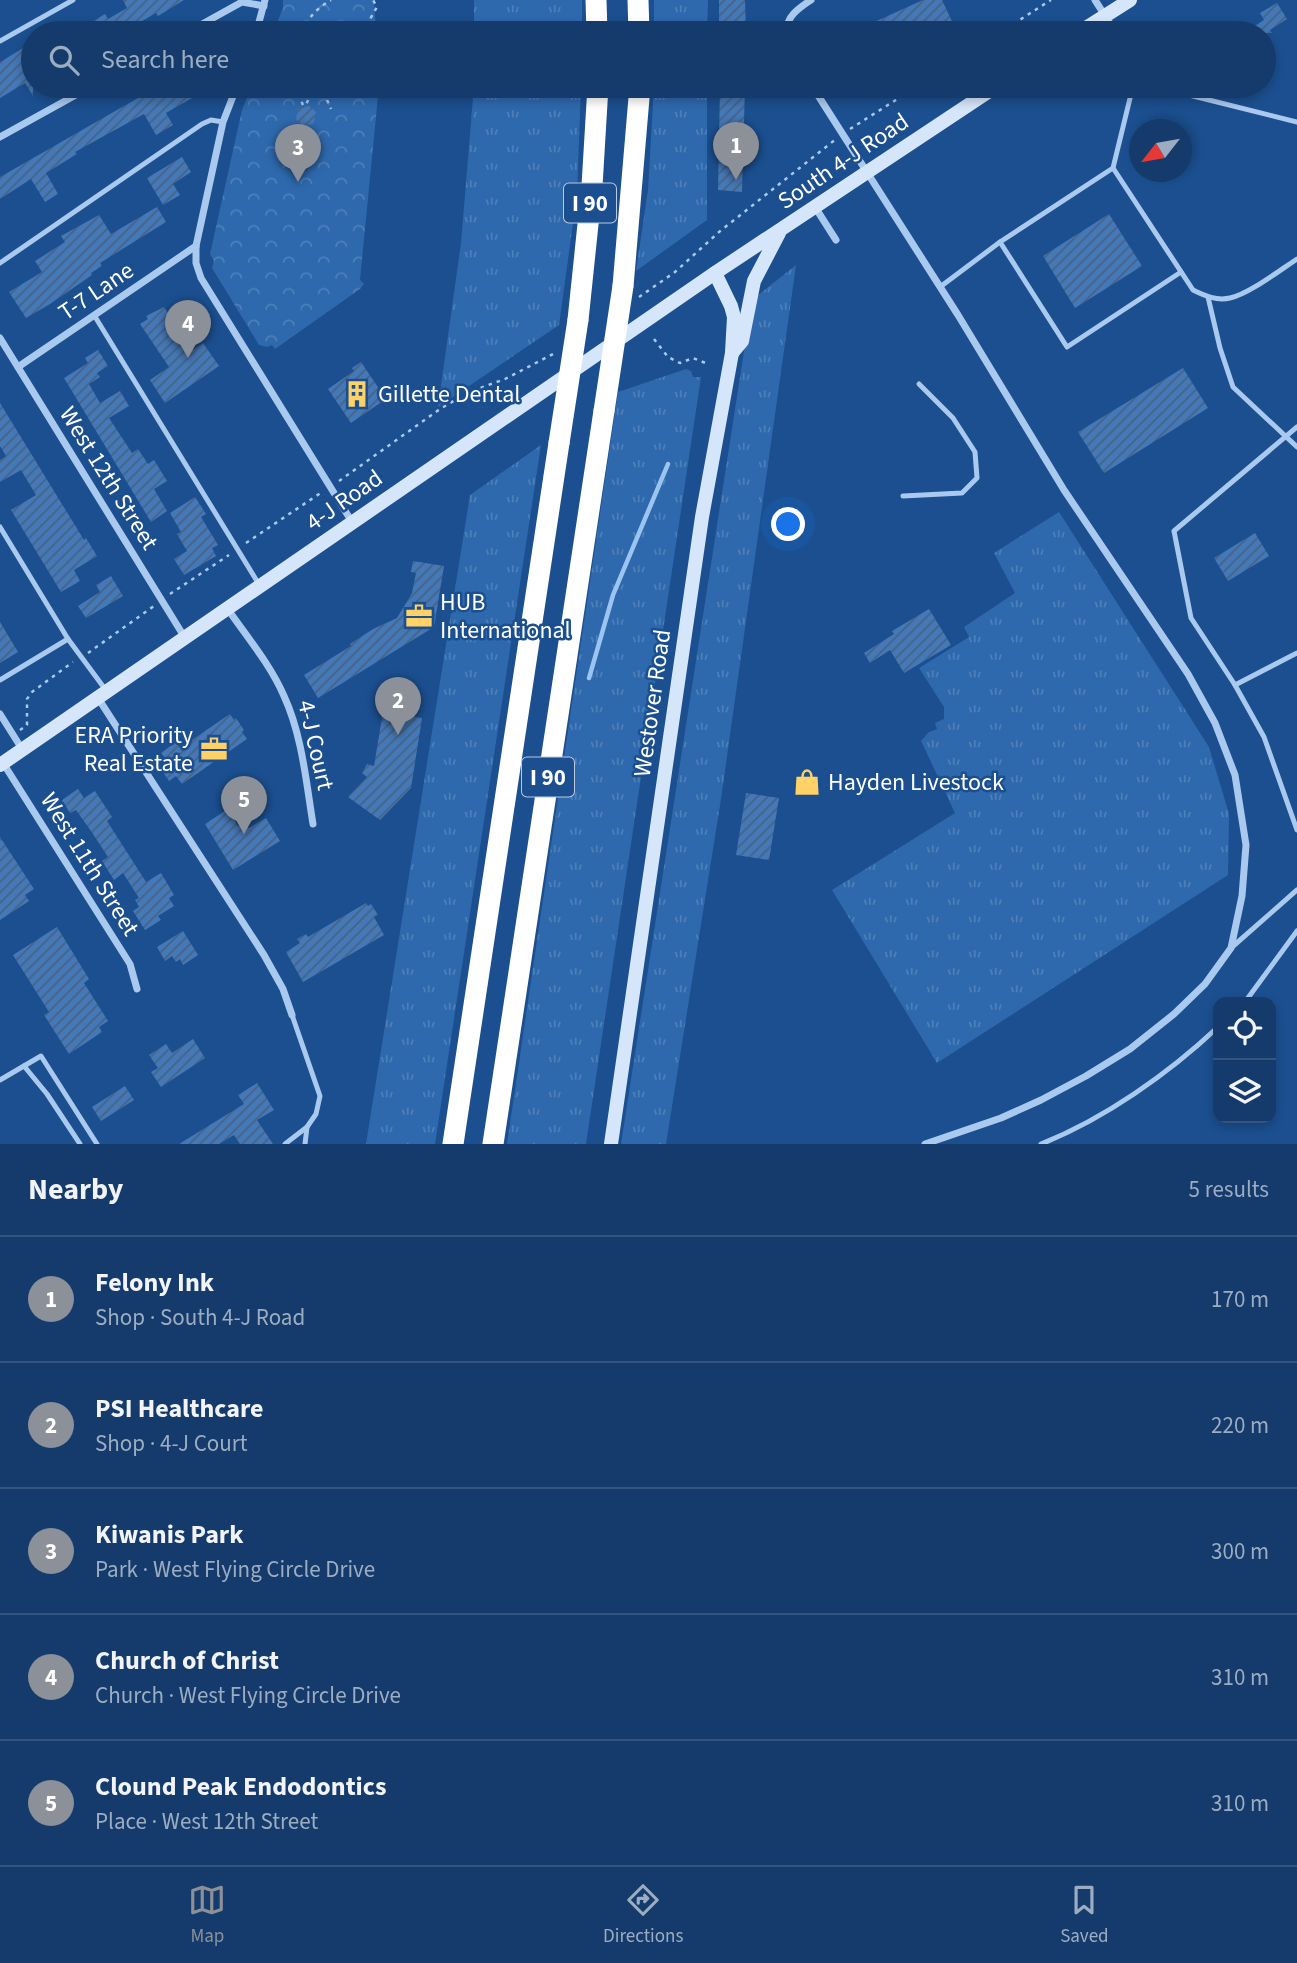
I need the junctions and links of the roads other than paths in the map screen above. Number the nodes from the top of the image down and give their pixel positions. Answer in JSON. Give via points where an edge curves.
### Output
{"nodes":[{"id":1,"x":73,"y":0,"type":"edge"},
{"id":2,"x":596,"y":0,"type":"edge"},
{"id":3,"x":638,"y":0,"type":"edge"},
{"id":4,"x":811,"y":0,"type":"edge"},
{"id":5,"x":1095,"y":0,"type":"edge"},
{"id":6,"x":1130,"y":0,"type":"edge"},
{"id":7,"x":265,"y":3,"type":"edge"},
{"id":8,"x":1105,"y":16,"type":"junction"},
{"id":9,"x":36,"y":21,"type":"edge"},
{"id":10,"x":208,"y":21,"type":"edge"},
{"id":11,"x":260,"y":21,"type":"edge"},
{"id":12,"x":597,"y":21,"type":"edge"},
{"id":13,"x":639,"y":21,"type":"edge"},
{"id":14,"x":790,"y":21,"type":"edge"},
{"id":15,"x":1097,"y":21,"type":"edge"},
{"id":16,"x":1108,"y":21,"type":"edge"},
{"id":17,"x":21,"y":29,"type":"edge"},
{"id":18,"x":0,"y":41,"type":"edge"},
{"id":19,"x":70,"y":98,"type":"edge"},
{"id":20,"x":232,"y":98,"type":"edge"},
{"id":21,"x":597,"y":98,"type":"edge"},
{"id":22,"x":639,"y":98,"type":"edge"},
{"id":23,"x":819,"y":98,"type":"edge"},
{"id":24,"x":979,"y":98,"type":"edge"},
{"id":25,"x":1130,"y":98,"type":"edge"},
{"id":26,"x":1201,"y":98,"type":"edge"},
{"id":27,"x":223,"y":122,"type":"junction"},
{"id":28,"x":1297,"y":122,"type":"edge"},
{"id":29,"x":0,"y":137,"type":"edge"},
{"id":30,"x":1113,"y":168,"type":"junction"},
{"id":31,"x":865,"y":172,"type":"junction"},
{"id":32,"x":815,"y":207,"type":"junction"},
{"id":33,"x":780,"y":231,"type":"junction"},
{"id":34,"x":836,"y":240,"type":"dead end"},
{"id":35,"x":1000,"y":242,"type":"junction"},
{"id":36,"x":196,"y":246,"type":"junction"},
{"id":37,"x":1297,"y":259,"type":"edge"},
{"id":38,"x":0,"y":263,"type":"edge"},
{"id":39,"x":1181,"y":272,"type":"junction"},
{"id":40,"x":715,"y":273,"type":"junction"},
{"id":41,"x":940,"y":287,"type":"junction"},
{"id":42,"x":1208,"y":297,"type":"junction"},
{"id":43,"x":94,"y":315,"type":"junction"},
{"id":44,"x":0,"y":338,"type":"edge"},
{"id":45,"x":732,"y":353,"type":"junction"},
{"id":46,"x":18,"y":367,"type":"junction"},
{"id":47,"x":919,"y":384,"type":"dead end"},
{"id":48,"x":1297,"y":427,"type":"edge"},
{"id":49,"x":1285,"y":435,"type":"junction"},
{"id":50,"x":1297,"y":447,"type":"edge"},
{"id":51,"x":903,"y":496,"type":"dead end"},
{"id":52,"x":352,"y":522,"type":"junction"},
{"id":53,"x":0,"y":527,"type":"edge"},
{"id":54,"x":260,"y":586,"type":"junction"},
{"id":55,"x":228,"y":608,"type":"junction"},
{"id":56,"x":185,"y":638,"type":"junction"},
{"id":57,"x":68,"y":639,"type":"junction"},
{"id":58,"x":1297,"y":653,"type":"edge"},
{"id":59,"x":0,"y":680,"type":"edge"},
{"id":60,"x":1235,"y":685,"type":"junction"},
{"id":61,"x":102,"y":695,"type":"junction"},
{"id":62,"x":0,"y":714,"type":"edge"},
{"id":63,"x":22,"y":750,"type":"junction"},
{"id":64,"x":1,"y":764,"type":"edge"},
{"id":65,"x":313,"y":824,"type":"dead end"},
{"id":66,"x":1297,"y":830,"type":"edge"},
{"id":67,"x":1297,"y":890,"type":"edge"},
{"id":68,"x":1297,"y":932,"type":"edge"},
{"id":69,"x":1231,"y":948,"type":"junction"},
{"id":70,"x":137,"y":989,"type":"dead end"},
{"id":71,"x":1249,"y":997,"type":"edge"},
{"id":72,"x":292,"y":1015,"type":"joint"},
{"id":73,"x":1213,"y":1032,"type":"edge"},
{"id":74,"x":24,"y":1066,"type":"junction"},
{"id":75,"x":0,"y":1080,"type":"edge"},
{"id":76,"x":307,"y":1127,"type":"junction"},
{"id":77,"x":80,"y":1144,"type":"edge"},
{"id":78,"x":97,"y":1144,"type":"edge"},
{"id":79,"x":285,"y":1144,"type":"edge"},
{"id":80,"x":305,"y":1144,"type":"edge"},
{"id":81,"x":453,"y":1144,"type":"edge"},
{"id":82,"x":493,"y":1144,"type":"edge"},
{"id":83,"x":611,"y":1144,"type":"edge"},
{"id":84,"x":925,"y":1144,"type":"edge"},
{"id":85,"x":1041,"y":1144,"type":"edge"}],
"edges":[{"from":1,"to":9,"type":"lane"},
{"from":2,"to":12,"type":"highway"},
{"from":3,"to":13,"type":"highway"},
{"from":4,"to":14,"type":"street","via":[[796,10]]},
{"from":5,"to":8,"type":"street"},
{"from":6,"to":8,"type":"main road"},
{"from":7,"to":10,"type":"street","via":[[242,2]]},
{"from":7,"to":11,"type":"street"},
{"from":8,"to":15,"type":"main road"},
{"from":8,"to":16,"type":"street"},
{"from":17,"to":18,"type":"lane"},
{"from":19,"to":29,"type":"street"},
{"from":20,"to":27,"type":"street"},
{"from":21,"to":81,"type":"highway","number":"I 90","bridge":true,"via":[[578,320]]},
{"from":22,"to":82,"type":"highway","number":"I 90","bridge":true,"via":[[623,286]]},
{"from":23,"to":31,"type":"street"},
{"from":24,"to":31,"type":"main road","name":"South 4-J Road"},
{"from":25,"to":30,"type":"lane"},
{"from":26,"to":28,"type":"lane"},
{"from":27,"to":36,"type":"street"},
{"from":27,"to":38,"type":"lane","via":[[202,124]]},
{"from":30,"to":35,"type":"lane"},
{"from":30,"to":39,"type":"lane"},
{"from":31,"to":32,"type":"main road","name":"South 4-J Road"},
{"from":31,"to":41,"type":"street"},
{"from":32,"to":33,"type":"main road","name":"South 4-J Road"},
{"from":32,"to":34,"type":"street"},
{"from":33,"to":40,"type":"main road","name":"South 4-J Road"},
{"from":33,"to":45,"type":"main road","via":[[754,281],[742,341]]},
{"from":35,"to":39,"type":"lane","via":[[1067,347]]},
{"from":35,"to":41,"type":"lane"},
{"from":36,"to":43,"type":"street","name":"T-7 Lane"},
{"from":36,"to":52,"type":"street","via":[[201,278]]},
{"from":37,"to":42,"type":"lane","via":[[1230,298]]},
{"from":39,"to":42,"type":"lane","via":[[1193,290]]},
{"from":40,"to":45,"type":"main road","name":"Westover Road","via":[[734,317]]},
{"from":40,"to":52,"type":"main road","name":"4-J Road"},
{"from":41,"to":69,"type":"street","via":[[1215,723],[1235,775],[1246,845]]},
{"from":42,"to":49,"type":"lane","via":[[1233,387]]},
{"from":43,"to":46,"type":"street","name":"T-7 Lane"},
{"from":43,"to":54,"type":"lane"},
{"from":44,"to":46,"type":"street","name":"West 12th Street"},
{"from":45,"to":83,"type":"main road","name":"Westover Road","via":[[700,531]]},
{"from":46,"to":56,"type":"street","name":"West 12th Street"},
{"from":47,"to":51,"type":"lane","via":[[953,418],[975,452],[977,478],[962,493]]},
{"from":48,"to":49,"type":"lane"},
{"from":49,"to":50,"type":"lane"},
{"from":49,"to":60,"type":"lane","via":[[1174,531],[1191,618]]},
{"from":52,"to":54,"type":"main road","name":"4-J Road"},
{"from":53,"to":57,"type":"lane"},
{"from":54,"to":55,"type":"main road","name":"4-J Road"},
{"from":55,"to":56,"type":"main road","name":"4-J Road"},
{"from":55,"to":65,"type":"street","name":"4-J Court","via":[[285,696],[296,729]]},
{"from":56,"to":61,"type":"main road","name":"4-J Road"},
{"from":57,"to":59,"type":"lane"},
{"from":57,"to":61,"type":"lane"},
{"from":58,"to":60,"type":"lane"},
{"from":60,"to":66,"type":"lane","via":[[1264,737]]},
{"from":61,"to":63,"type":"main road","name":"4-J Road"},
{"from":61,"to":72,"type":"street","via":[[264,955]]},
{"from":62,"to":63,"type":"street"},
{"from":63,"to":64,"type":"main road","name":"4-J Road"},
{"from":64,"to":70,"type":"street","name":"West 11th Street","via":[[130,964]]},
{"from":67,"to":69,"type":"lane"},
{"from":68,"to":71,"type":"lane"},
{"from":69,"to":84,"type":"street","via":[[1205,984],[1130,1049],[1041,1100]]},
{"from":72,"to":76,"type":"lane","via":[[320,1096]]},
{"from":73,"to":85,"type":"lane","via":[[1115,1107]]},
{"from":74,"to":75,"type":"lane"},
{"from":74,"to":77,"type":"lane"},
{"from":74,"to":78,"type":"lane","via":[[41,1056]]},
{"from":76,"to":79,"type":"lane"},
{"from":76,"to":80,"type":"lane"}]}
